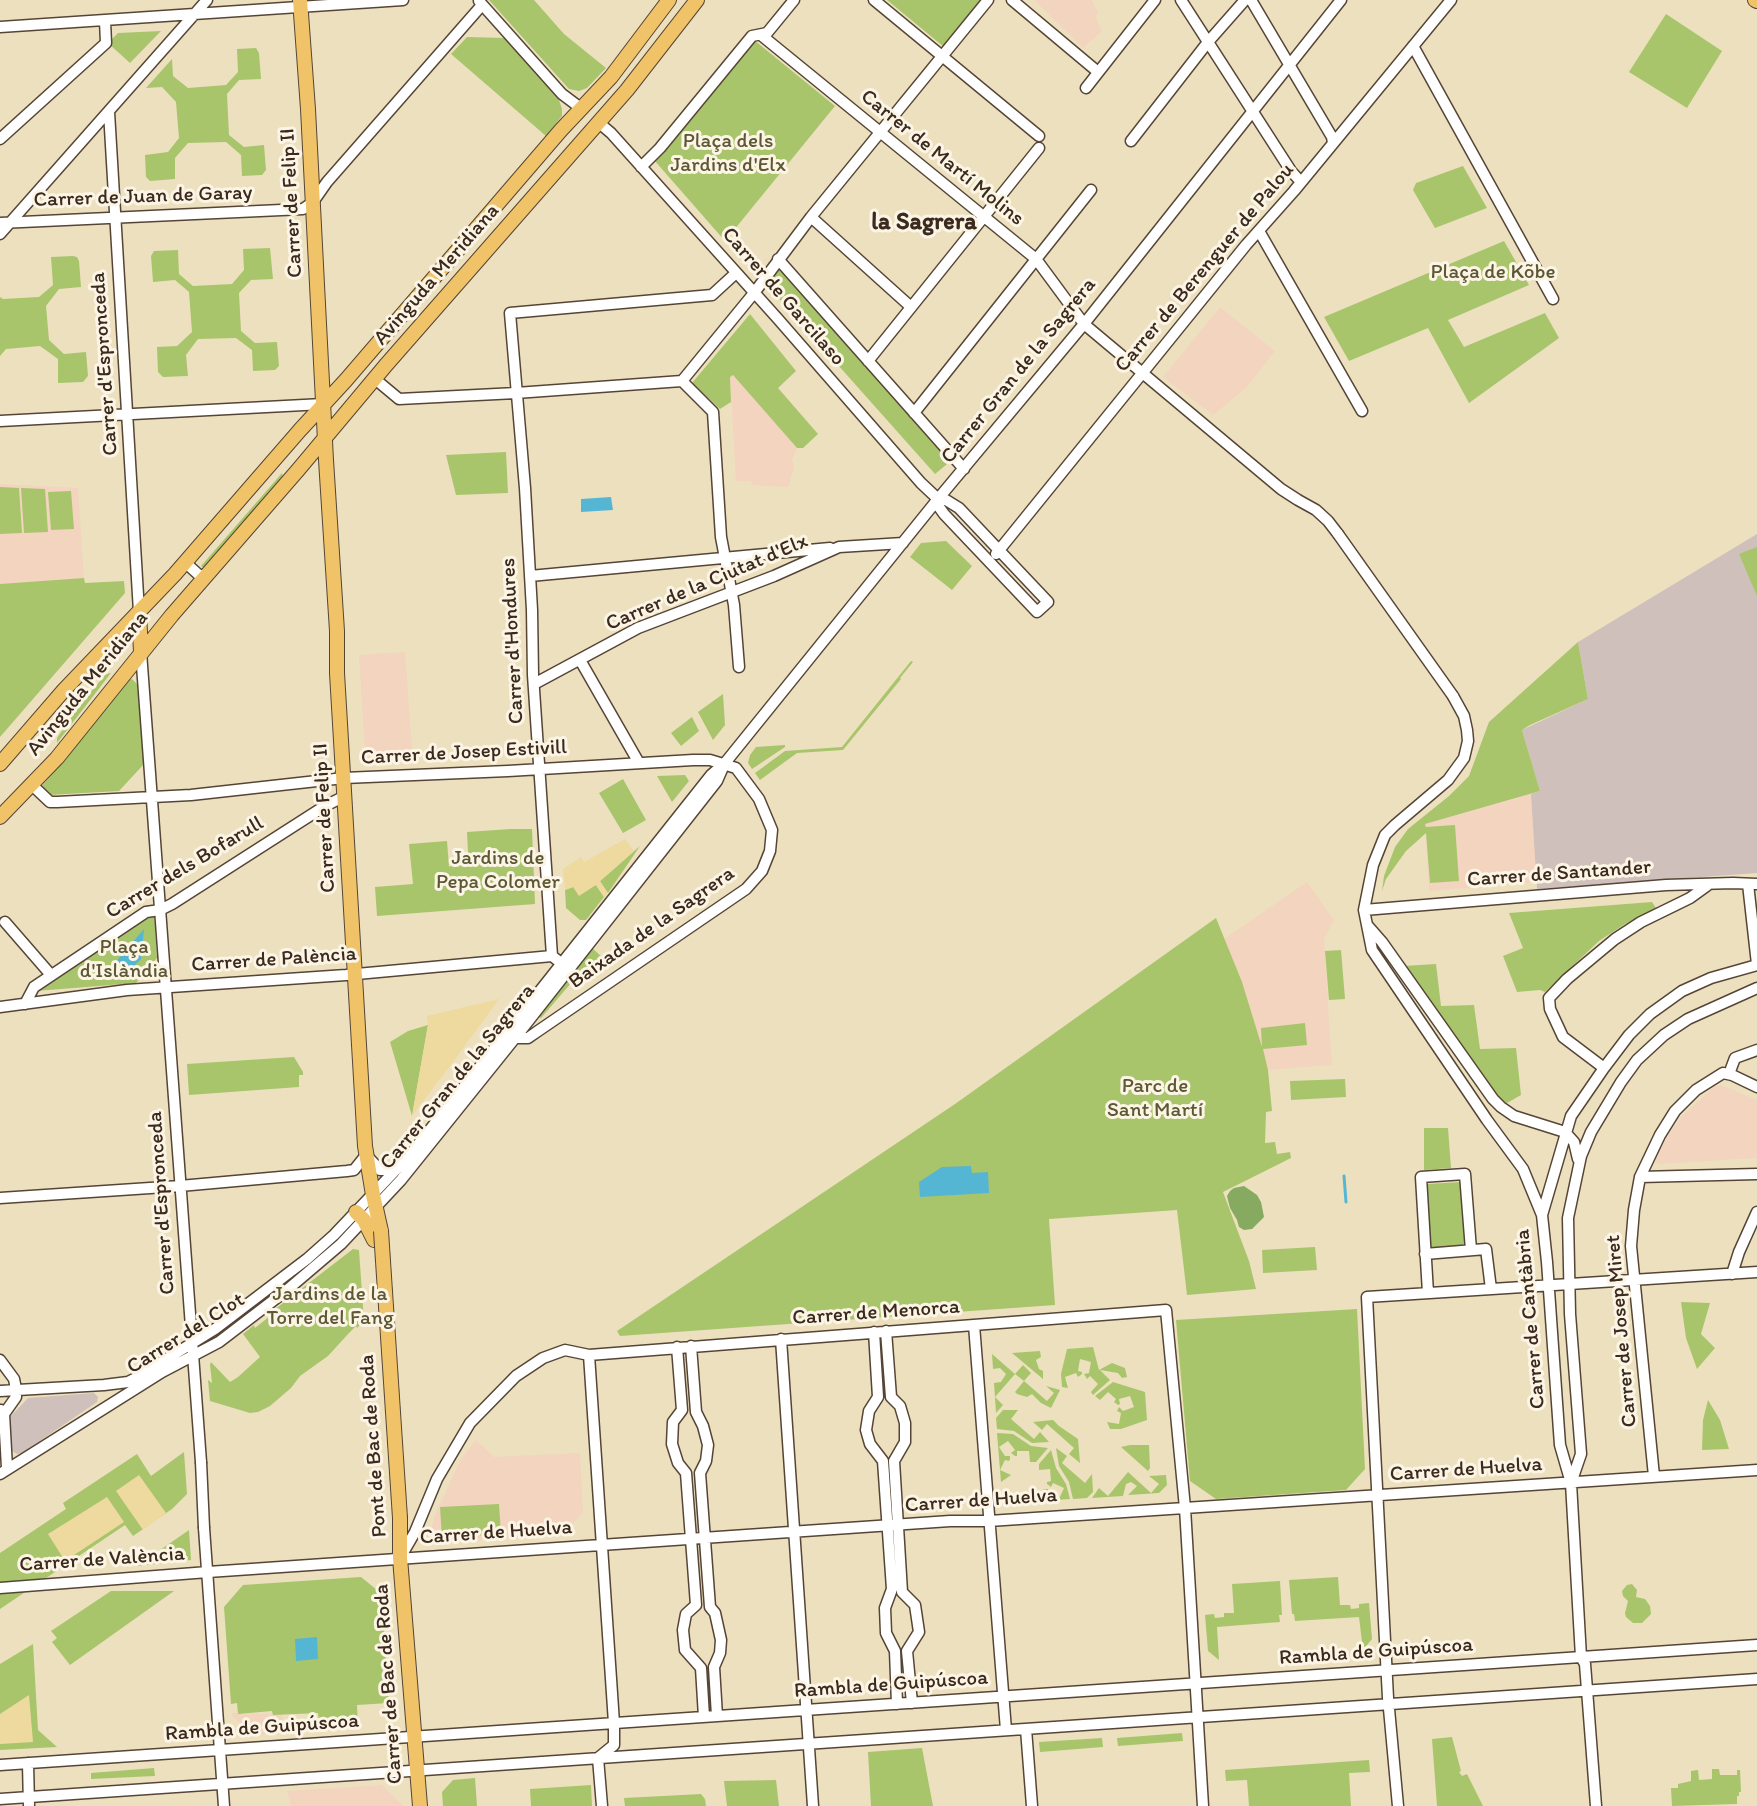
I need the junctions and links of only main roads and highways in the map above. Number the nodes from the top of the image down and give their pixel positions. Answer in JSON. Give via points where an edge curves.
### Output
{"nodes":[{"id":1,"x":669,"y":0,"type":"edge"},
{"id":2,"x":697,"y":0,"type":"edge"},
{"id":3,"x":301,"y":4,"type":"edge"},
{"id":4,"x":582,"y":109,"type":"junction"},
{"id":5,"x":598,"y":122,"type":"junction"},
{"id":6,"x":323,"y":404,"type":"junction"},
{"id":7,"x":325,"y":438,"type":"junction"},
{"id":8,"x":139,"y":612,"type":"junction"},
{"id":9,"x":141,"y":652,"type":"junction"},
{"id":10,"x":0,"y":764,"type":"edge"},
{"id":11,"x":0,"y":817,"type":"edge"},
{"id":12,"x":375,"y":1201,"type":"joint"},
{"id":13,"x":360,"y":1216,"type":"road end"},
{"id":14,"x":378,"y":1236,"type":"junction"},
{"id":15,"x":400,"y":1558,"type":"joint"},
{"id":16,"x":420,"y":1806,"type":"edge"}],
"edges":[{"from":1,"to":4,"type":"main road","name":"Avinguda Meridiana"},
{"from":2,"to":5,"type":"main road","name":"Avinguda Meridiana"},
{"from":3,"to":6,"type":"main road","name":"Carrer de Felip II"},
{"from":4,"to":5,"type":"main road"},
{"from":4,"to":6,"type":"main road","name":"Avinguda Meridiana"},
{"from":5,"to":7,"type":"main road","name":"Avinguda Meridiana"},
{"from":6,"to":7,"type":"main road","name":"Carrer de Felip II"},
{"from":6,"to":8,"type":"main road","name":"Avinguda Meridiana"},
{"from":7,"to":9,"type":"main road","name":"Avinguda Meridiana"},
{"from":7,"to":12,"type":"main road","name":"Carrer de Felip II","via":[[366,1155]]},
{"from":8,"to":9,"type":"main road"},
{"from":8,"to":10,"type":"main road","name":"Avinguda Meridiana"},
{"from":9,"to":11,"type":"main road","name":"Avinguda Meridiana","via":[[57,758]]},
{"from":12,"to":14,"type":"main road","name":"Pont de Bac de Roda"},
{"from":13,"to":14,"type":"main road","name":"Pont de Bac de Roda"},
{"from":14,"to":15,"type":"main road","name":"Pont de Bac de Roda","bridge":true},
{"from":15,"to":16,"type":"main road","name":"Carrer de Bac de Roda"}]}
